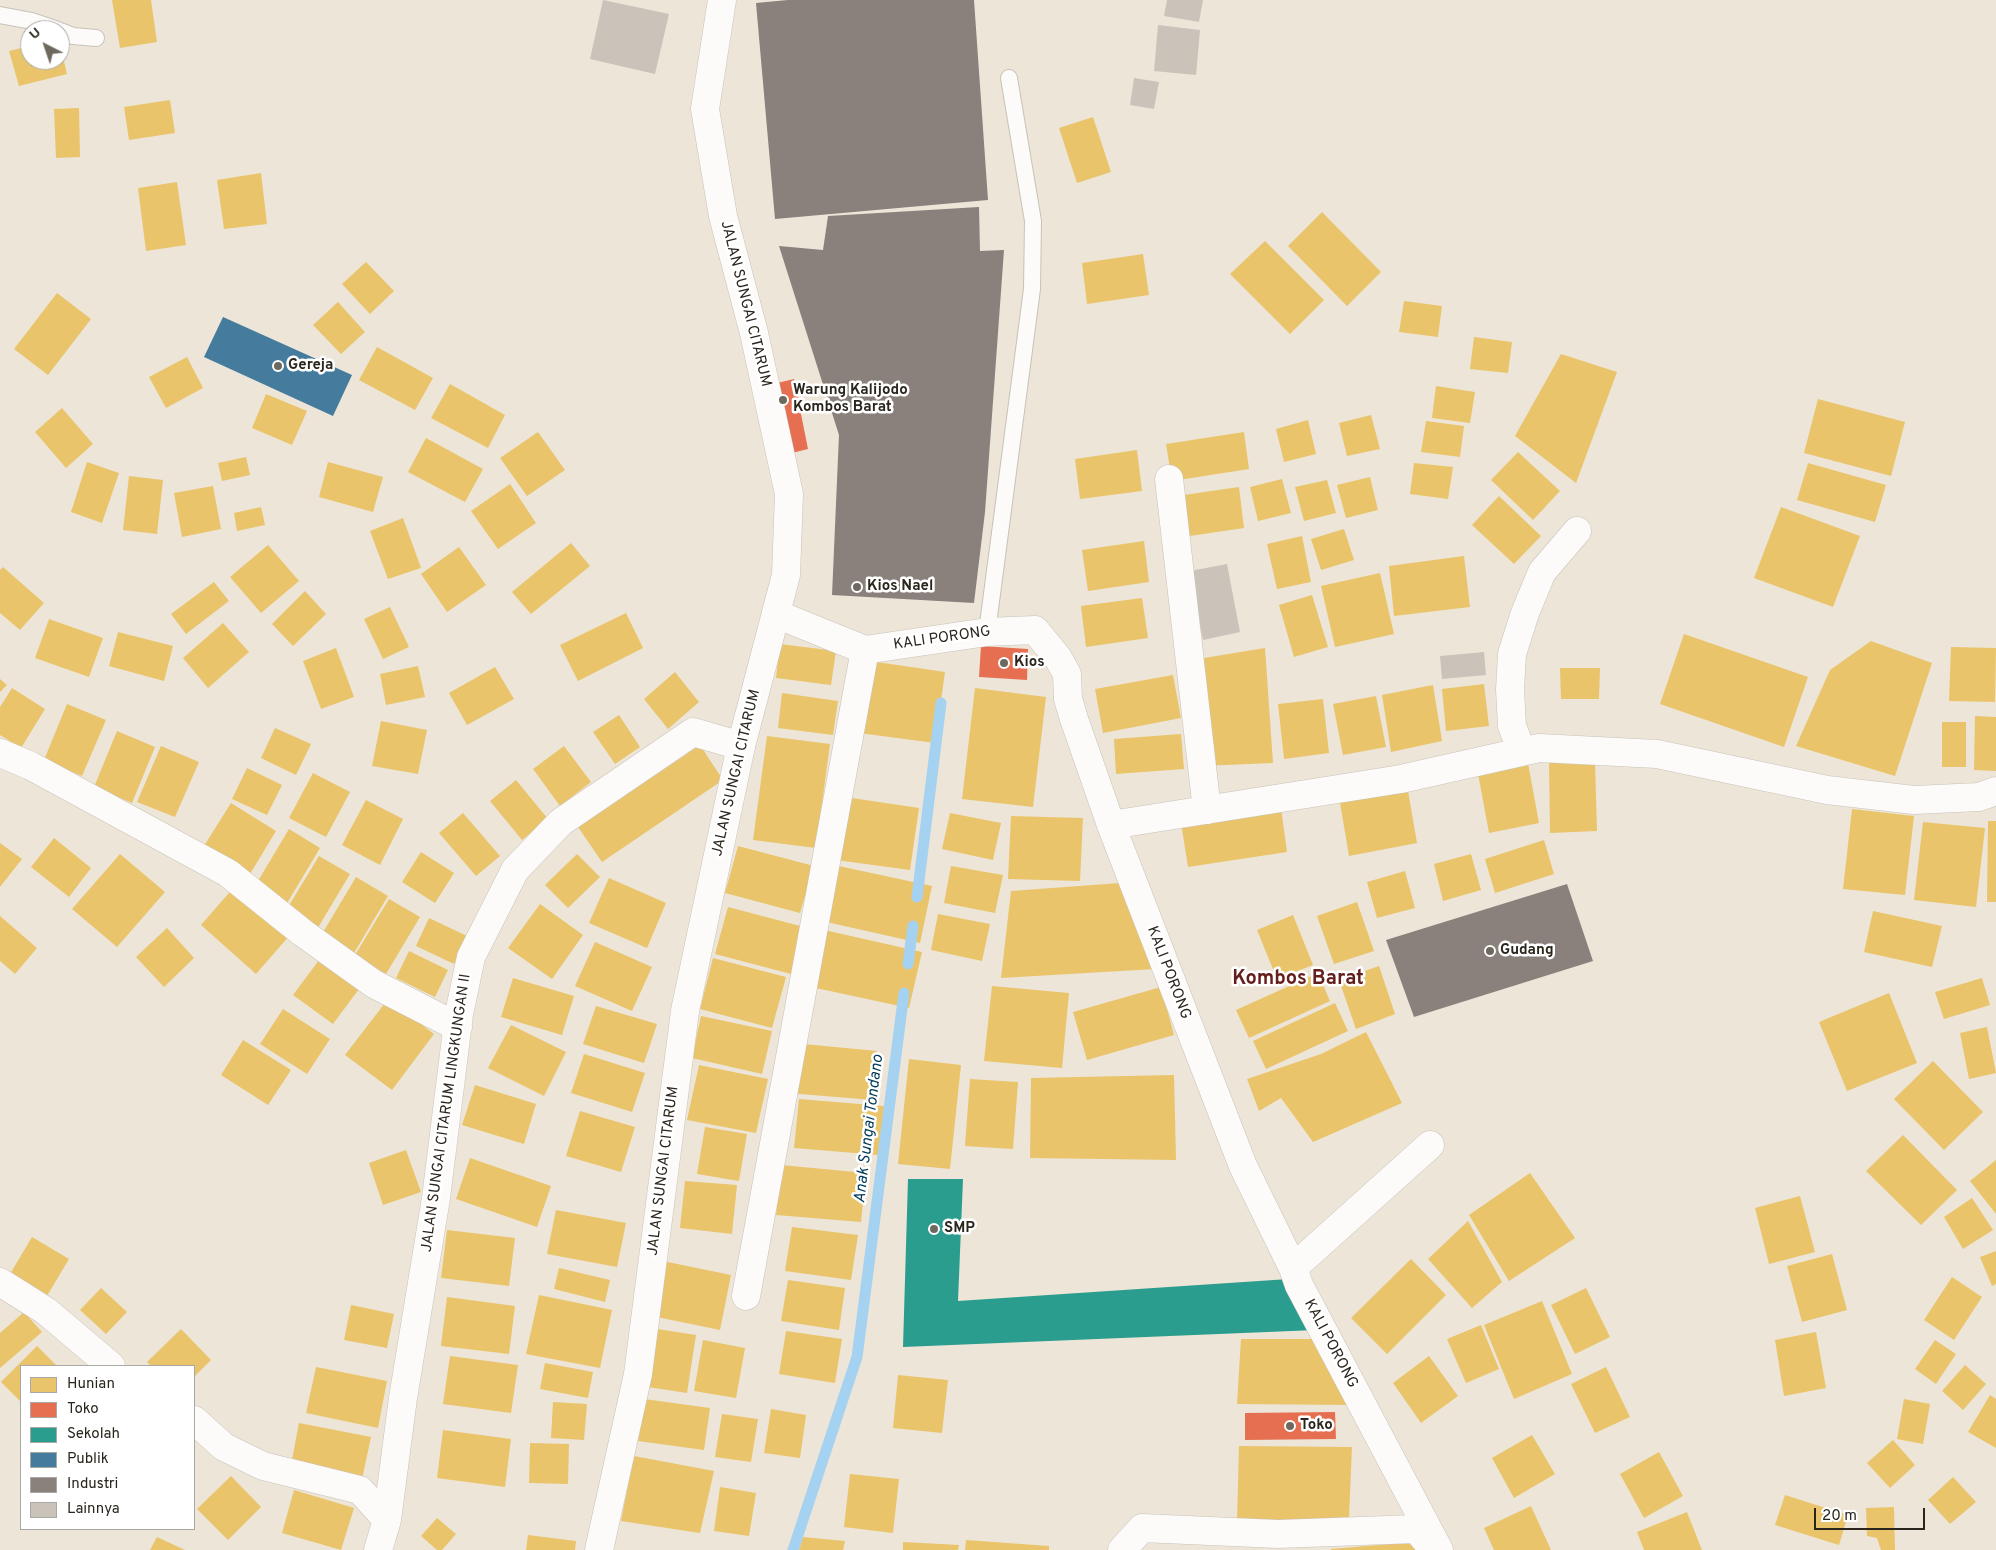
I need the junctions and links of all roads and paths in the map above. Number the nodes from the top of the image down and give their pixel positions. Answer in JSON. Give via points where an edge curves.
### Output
{"nodes":[{"id":1,"x":722,"y":0,"type":"edge"},
{"id":2,"x":0,"y":15,"type":"edge"},
{"id":3,"x":27,"y":20,"type":"edge"},
{"id":4,"x":70,"y":35,"type":"edge"},
{"id":5,"x":96,"y":38,"type":"dead end"},
{"id":6,"x":1009,"y":78,"type":"dead end"},
{"id":7,"x":1168,"y":479,"type":"dead end"},
{"id":8,"x":1577,"y":531,"type":"dead end"},
{"id":9,"x":776,"y":614,"type":"junction"},
{"id":10,"x":987,"y":632,"type":"junction"},
{"id":11,"x":865,"y":650,"type":"junction"},
{"id":12,"x":741,"y":746,"type":"junction"},
{"id":13,"x":1522,"y":752,"type":"junction"},
{"id":14,"x":0,"y":753,"type":"edge"},
{"id":15,"x":1996,"y":791,"type":"edge"},
{"id":16,"x":1207,"y":810,"type":"junction"},
{"id":17,"x":1111,"y":826,"type":"junction"},
{"id":18,"x":458,"y":1027,"type":"junction"},
{"id":19,"x":1430,"y":1145,"type":"dead end"},
{"id":20,"x":1293,"y":1268,"type":"junction"},
{"id":21,"x":0,"y":1282,"type":"edge"},
{"id":22,"x":746,"y":1296,"type":"dead end"},
{"id":23,"x":110,"y":1365,"type":"edge"},
{"id":24,"x":195,"y":1421,"type":"edge"},
{"id":25,"x":388,"y":1520,"type":"junction"},
{"id":26,"x":378,"y":1550,"type":"edge"},
{"id":27,"x":599,"y":1550,"type":"edge"},
{"id":28,"x":1122,"y":1550,"type":"edge"},
{"id":29,"x":1434,"y":1550,"type":"edge"},
{"id":30,"x":1439,"y":1550,"type":"edge"}],
"edges":[{"from":1,"to":9,"type":"street","name":"JALAN SUNGAI CITARUM","via":[[705,109],[723,216],[754,333],[788,494],[786,574]]},
{"from":2,"to":3,"type":"lane"},
{"from":4,"to":5,"type":"lane"},
{"from":6,"to":10,"type":"lane","via":[[1033,221],[1032,289]]},
{"from":7,"to":16,"type":"street"},
{"from":8,"to":13,"type":"street","via":[[1542,572],[1512,654],[1512,726]]},
{"from":9,"to":11,"type":"street"},
{"from":9,"to":12,"type":"street","name":"JALAN SUNGAI CITARUM"},
{"from":10,"to":11,"type":"street","name":"KALI PORONG"},
{"from":10,"to":17,"type":"street","name":"KALI PORONG","via":[[1035,630],[1058,658],[1067,674],[1068,700]]},
{"from":11,"to":22,"type":"street"},
{"from":12,"to":18,"type":"street","name":"JALAN SUNGAI CITARUM LINGKUNGAN II","via":[[693,732],[561,822],[515,870],[471,957]]},
{"from":12,"to":27,"type":"street","name":"JALAN SUNGAI CITARUM","via":[[685,1011],[638,1374]]},
{"from":13,"to":15,"type":"street","via":[[1539,748],[1658,754],[1827,790],[1914,800],[1979,797]]},
{"from":13,"to":16,"type":"street","via":[[1401,779]]},
{"from":14,"to":18,"type":"street","via":[[31,766],[228,873],[374,984]]},
{"from":16,"to":17,"type":"street"},
{"from":17,"to":20,"type":"street","name":"KALI PORONG","via":[[1243,1166]]},
{"from":18,"to":25,"type":"street","name":"JALAN SUNGAI CITARUM LINGKUNGAN II","via":[[436,1198],[402,1398]]},
{"from":19,"to":20,"type":"street"},
{"from":20,"to":30,"type":"street","name":"KALI PORONG"},
{"from":21,"to":23,"type":"street","via":[[46,1311]]},
{"from":24,"to":25,"type":"street","via":[[224,1447],[263,1466],[360,1490]]},
{"from":25,"to":26,"type":"street","name":"JALAN SUNGAI CITARUM LINGKUNGAN II"},
{"from":28,"to":29,"type":"street","via":[[1142,1528],[1278,1534],[1416,1529]]}]}
